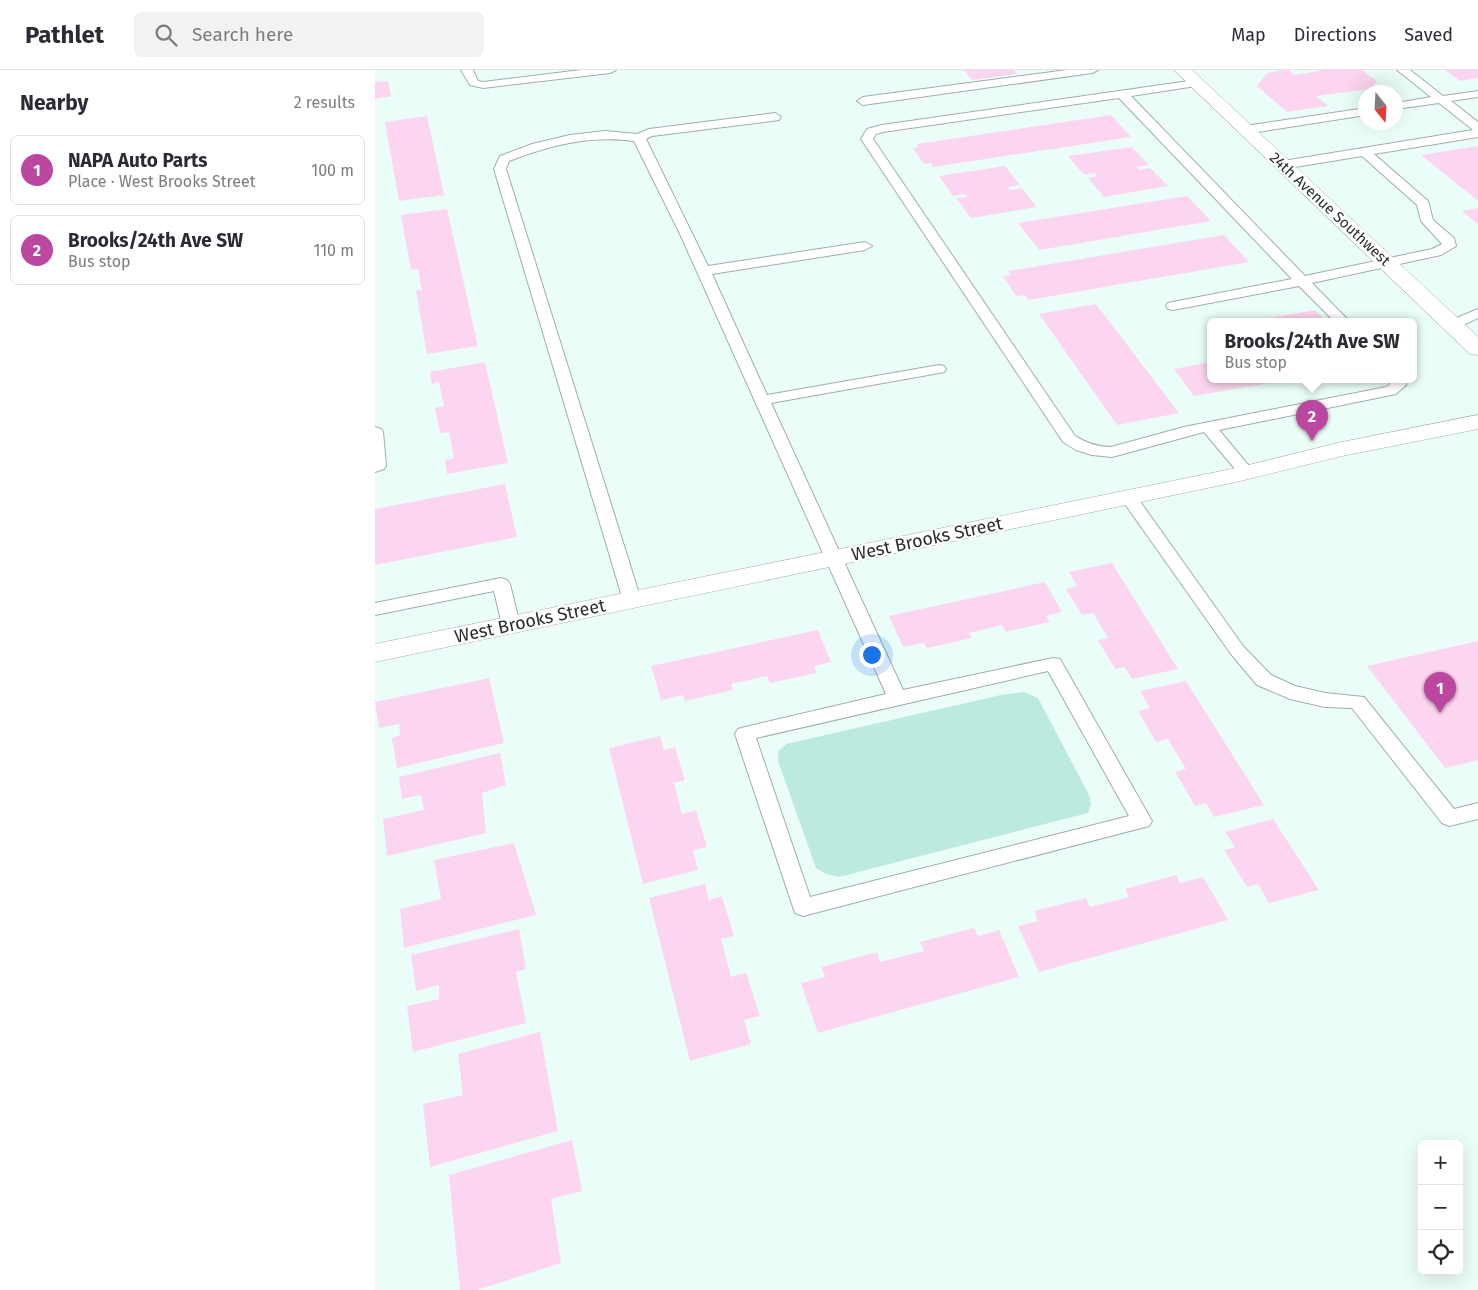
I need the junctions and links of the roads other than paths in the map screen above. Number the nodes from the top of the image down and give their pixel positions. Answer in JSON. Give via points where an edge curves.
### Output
{"nodes":[{"id":1,"x":467,"y":70,"type":"edge"},
{"id":2,"x":610,"y":70,"type":"edge"},
{"id":3,"x":1092,"y":70,"type":"edge"},
{"id":4,"x":1182,"y":70,"type":"edge"},
{"id":5,"x":1403,"y":70,"type":"edge"},
{"id":6,"x":1196,"y":83,"type":"junction"},
{"id":7,"x":1123,"y":94,"type":"junction"},
{"id":8,"x":1478,"y":94,"type":"edge"},
{"id":9,"x":1441,"y":99,"type":"junction"},
{"id":10,"x":863,"y":101,"type":"dead end"},
{"id":11,"x":1403,"y":105,"type":"edge"},
{"id":12,"x":1358,"y":112,"type":"edge"},
{"id":13,"x":775,"y":117,"type":"dead end"},
{"id":14,"x":1478,"y":128,"type":"edge"},
{"id":15,"x":1245,"y":130,"type":"junction"},
{"id":16,"x":1478,"y":133,"type":"edge"},
{"id":17,"x":639,"y":138,"type":"junction"},
{"id":18,"x":1365,"y":152,"type":"junction"},
{"id":19,"x":1283,"y":165,"type":"junction"},
{"id":20,"x":865,"y":246,"type":"dead end"},
{"id":21,"x":1387,"y":263,"type":"junction"},
{"id":22,"x":704,"y":271,"type":"junction"},
{"id":23,"x":1301,"y":281,"type":"junction"},
{"id":24,"x":1173,"y":306,"type":"dead end"},
{"id":25,"x":1478,"y":313,"type":"edge"},
{"id":26,"x":1339,"y":318,"type":"edge"},
{"id":27,"x":1453,"y":325,"type":"junction"},
{"id":28,"x":1478,"y":349,"type":"edge"},
{"id":29,"x":939,"y":368,"type":"dead end"},
{"id":30,"x":1398,"y":383,"type":"edge"},
{"id":31,"x":763,"y":400,"type":"junction"},
{"id":32,"x":1478,"y":422,"type":"edge"},
{"id":33,"x":1208,"y":427,"type":"junction"},
{"id":34,"x":375,"y":432,"type":"edge"},
{"id":35,"x":375,"y":467,"type":"edge"},
{"id":36,"x":1246,"y":472,"type":"junction"},
{"id":37,"x":1128,"y":498,"type":"junction"},
{"id":38,"x":834,"y":558,"type":"junction"},
{"id":39,"x":632,"y":600,"type":"junction"},
{"id":40,"x":375,"y":609,"type":"edge"},
{"id":41,"x":511,"y":625,"type":"junction"},
{"id":42,"x":375,"y":653,"type":"edge"},
{"id":43,"x":897,"y":698,"type":"junction"},
{"id":44,"x":1478,"y":811,"type":"edge"}],
"edges":[{"from":1,"to":2,"type":"lane","via":[[474,83],[483,85]]},
{"from":3,"to":10,"type":"lane"},
{"from":4,"to":6,"type":"street","name":"24th Avenue Southwest"},
{"from":5,"to":9,"type":"lane"},
{"from":6,"to":7,"type":"lane"},
{"from":6,"to":15,"type":"street","name":"24th Avenue Southwest"},
{"from":7,"to":23,"type":"lane"},
{"from":7,"to":33,"type":"lane","via":[[882,129],[871,132],[867,139],[1069,439],[1081,447],[1112,452]]},
{"from":8,"to":9,"type":"lane"},
{"from":9,"to":11,"type":"lane"},
{"from":9,"to":14,"type":"lane"},
{"from":12,"to":15,"type":"lane"},
{"from":13,"to":17,"type":"lane","via":[[649,133]]},
{"from":15,"to":19,"type":"street","name":"24th Avenue Southwest"},
{"from":16,"to":18,"type":"lane"},
{"from":17,"to":22,"type":"lane"},
{"from":17,"to":39,"type":"lane","via":[[618,136],[560,140],[504,159],[500,169]]},
{"from":18,"to":19,"type":"lane"},
{"from":18,"to":21,"type":"lane","via":[[1423,204],[1426,221],[1449,241],[1449,246],[1436,252]]},
{"from":19,"to":21,"type":"street","name":"24th Avenue Southwest"},
{"from":20,"to":22,"type":"lane"},
{"from":21,"to":23,"type":"lane"},
{"from":21,"to":27,"type":"street","name":"24th Avenue Southwest"},
{"from":22,"to":31,"type":"lane"},
{"from":23,"to":24,"type":"lane"},
{"from":23,"to":26,"type":"lane"},
{"from":25,"to":27,"type":"lane"},
{"from":27,"to":28,"type":"street","name":"24th Avenue Southwest"},
{"from":29,"to":31,"type":"lane"},
{"from":30,"to":33,"type":"lane","via":[[1391,390]]},
{"from":31,"to":38,"type":"lane"},
{"from":32,"to":36,"type":"street","name":"West Brooks Street"},
{"from":33,"to":36,"type":"lane"},
{"from":34,"to":35,"type":"lane","via":[[378,466]]},
{"from":36,"to":37,"type":"street","name":"West Brooks Street"},
{"from":37,"to":38,"type":"street","name":"West Brooks Street"},
{"from":37,"to":44,"type":"lane","via":[[1237,650],[1264,680],[1290,692],[1325,700],[1357,702],[1449,818]]},
{"from":38,"to":39,"type":"street","name":"West Brooks Street"},
{"from":38,"to":43,"type":"lane"},
{"from":39,"to":41,"type":"street","name":"West Brooks Street"},
{"from":40,"to":41,"type":"lane","via":[[501,584]]},
{"from":41,"to":42,"type":"street","name":"West Brooks Street"},
{"from":43,"to":43,"type":"lane","via":[[1053,664],[1142,821],[803,907],[745,734]]}]}
